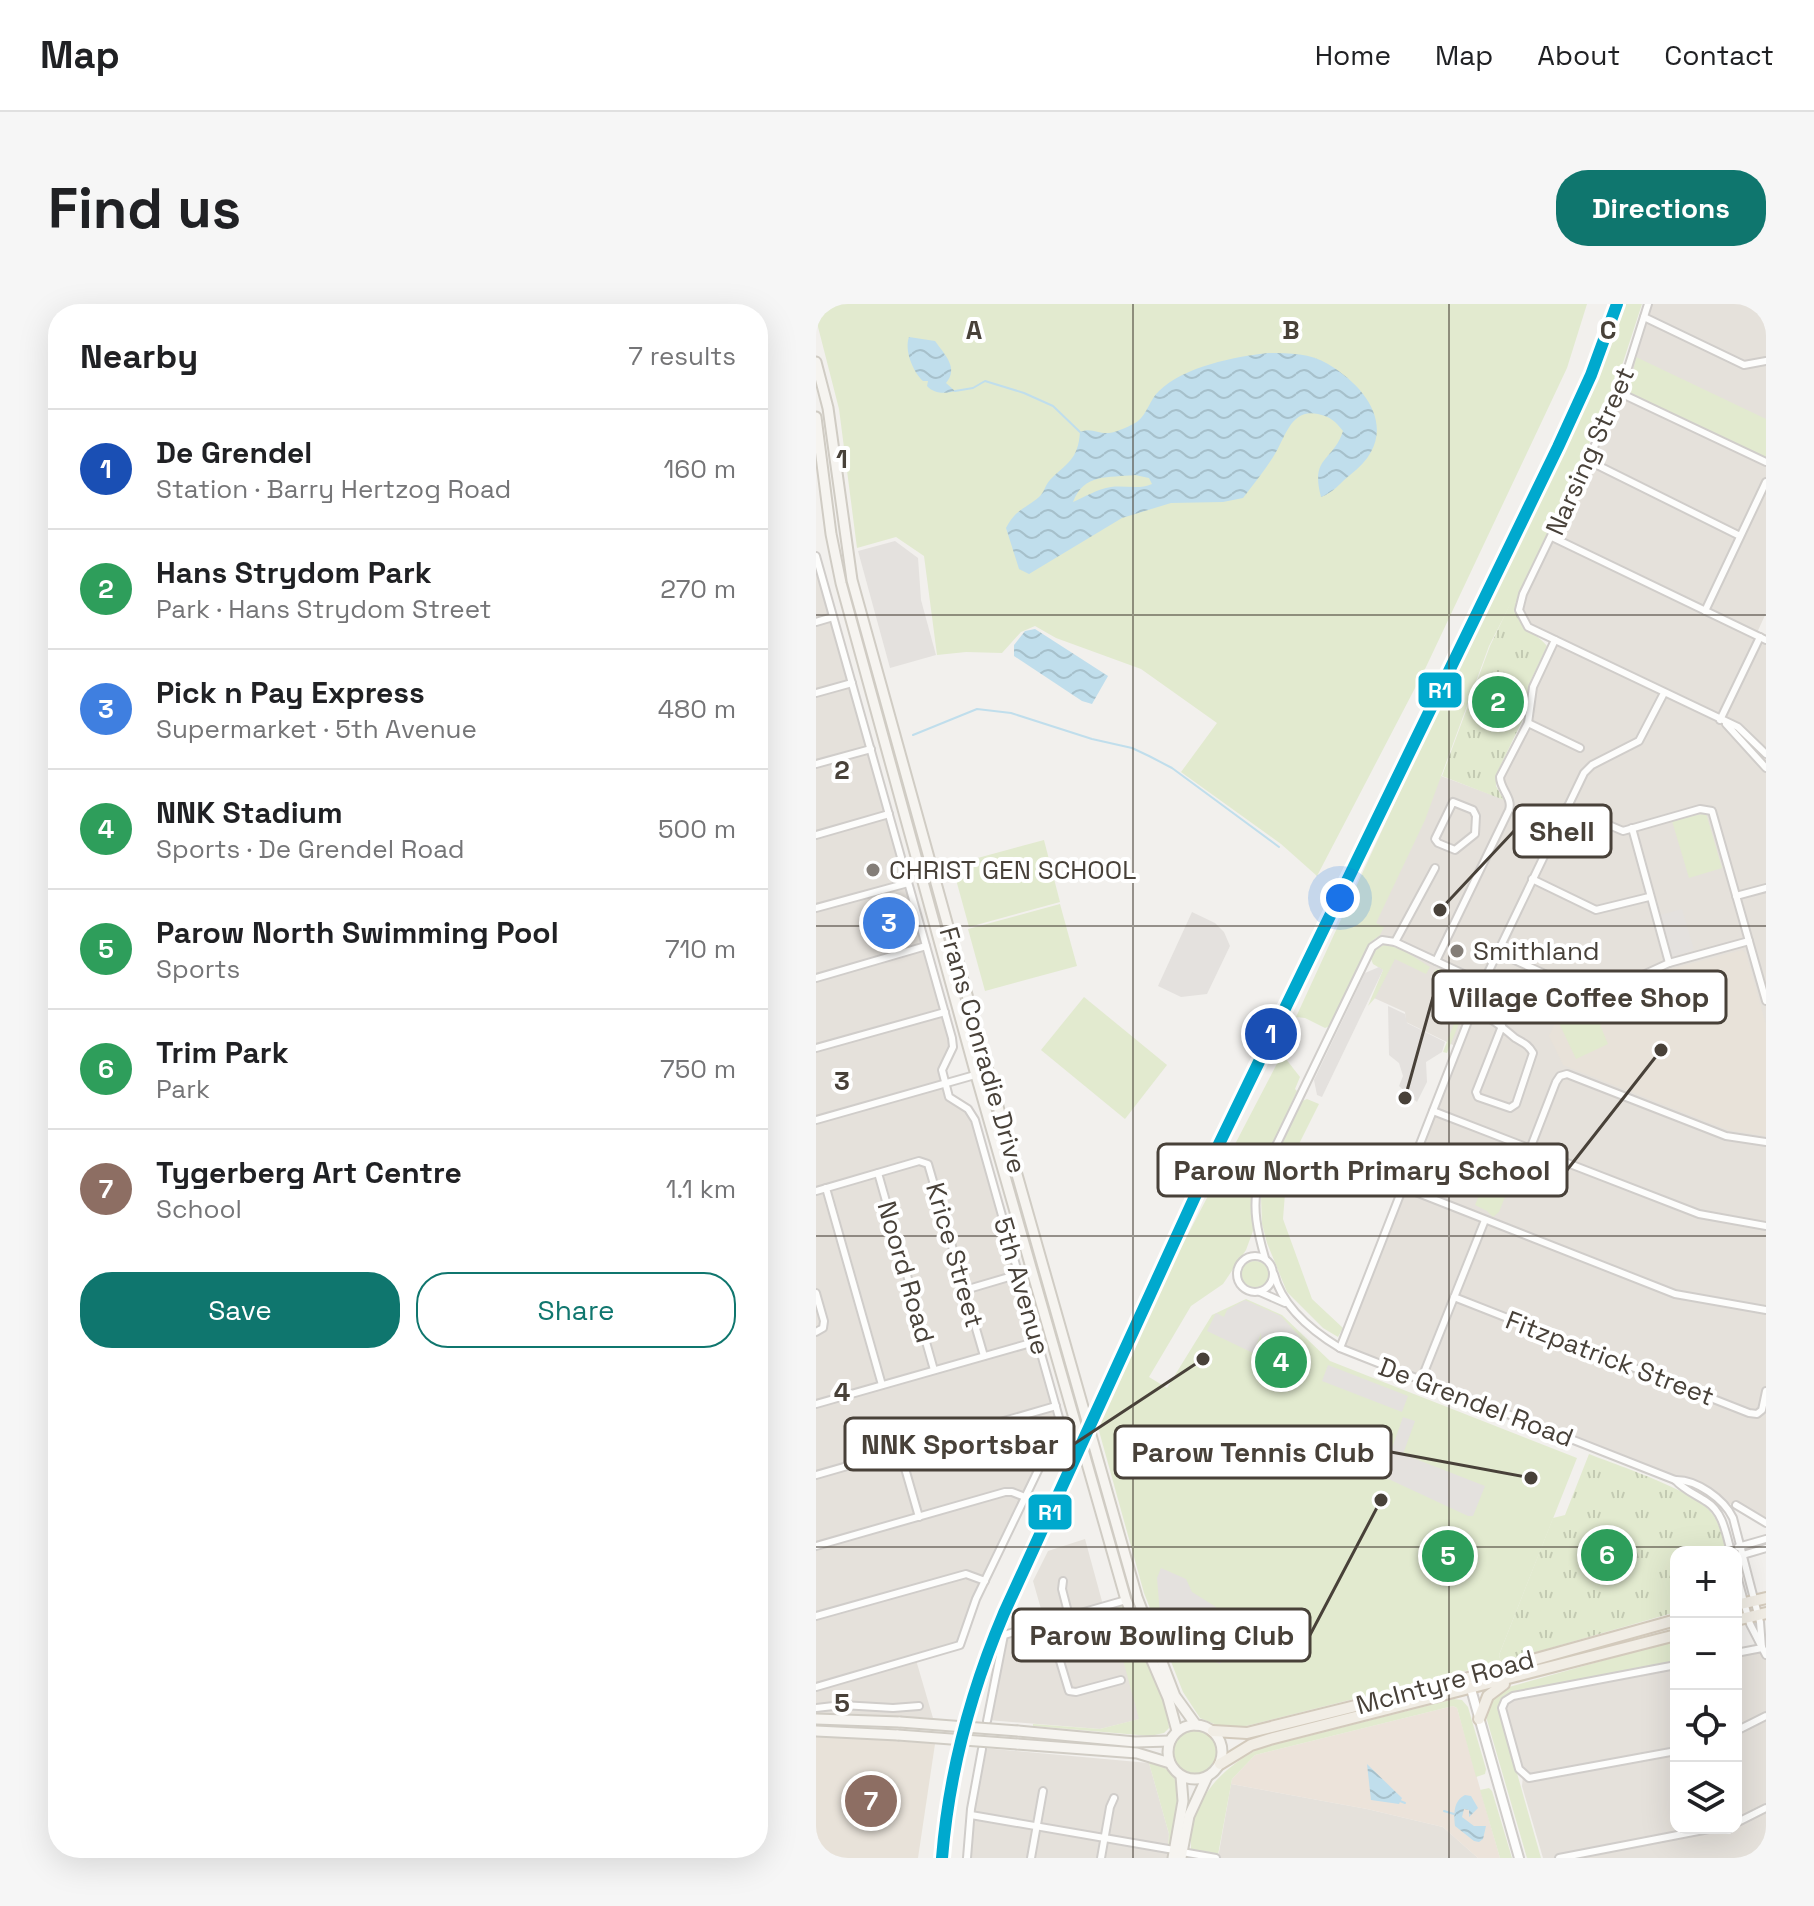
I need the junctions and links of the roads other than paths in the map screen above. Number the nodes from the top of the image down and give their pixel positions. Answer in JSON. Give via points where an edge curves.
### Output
{"nodes":[{"id":1,"x":1648,"y":304,"type":"edge"},
{"id":2,"x":1764,"y":304,"type":"edge"},
{"id":3,"x":1766,"y":311,"type":"edge"},
{"id":4,"x":1644,"y":317,"type":"junction"},
{"id":5,"x":1766,"y":361,"type":"edge"},
{"id":6,"x":816,"y":362,"type":"edge"},
{"id":7,"x":1620,"y":393,"type":"junction"},
{"id":8,"x":828,"y":408,"type":"junction"},
{"id":9,"x":816,"y":411,"type":"edge"},
{"id":10,"x":816,"y":417,"type":"edge"},
{"id":11,"x":1589,"y":461,"type":"junction"},
{"id":12,"x":1766,"y":462,"type":"edge"},
{"id":13,"x":1766,"y":482,"type":"edge"},
{"id":14,"x":1740,"y":536,"type":"junction"},
{"id":15,"x":1552,"y":537,"type":"junction"},
{"id":16,"x":816,"y":556,"type":"edge"},
{"id":17,"x":1705,"y":611,"type":"junction"},
{"id":18,"x":833,"y":617,"type":"junction"},
{"id":19,"x":816,"y":622,"type":"edge"},
{"id":20,"x":1763,"y":639,"type":"edge"},
{"id":21,"x":1555,"y":640,"type":"junction"},
{"id":22,"x":852,"y":683,"type":"junction"},
{"id":23,"x":816,"y":693,"type":"edge"},
{"id":24,"x":1664,"y":693,"type":"junction"},
{"id":25,"x":1720,"y":720,"type":"junction"},
{"id":26,"x":1528,"y":723,"type":"junction"},
{"id":27,"x":1580,"y":748,"type":"dead end"},
{"id":28,"x":871,"y":749,"type":"junction"},
{"id":29,"x":1766,"y":754,"type":"edge"},
{"id":30,"x":816,"y":764,"type":"edge"},
{"id":31,"x":1766,"y":768,"type":"edge"},
{"id":32,"x":1567,"y":807,"type":"junction"},
{"id":33,"x":889,"y":814,"type":"junction"},
{"id":34,"x":1632,"y":828,"type":"junction"},
{"id":35,"x":1475,"y":834,"type":"junction"},
{"id":36,"x":816,"y":835,"type":"edge"},
{"id":37,"x":1493,"y":842,"type":"junction"},
{"id":38,"x":1435,"y":868,"type":"dead end"},
{"id":39,"x":1532,"y":879,"type":"junction"},
{"id":40,"x":908,"y":883,"type":"junction"},
{"id":41,"x":1766,"y":888,"type":"edge"},
{"id":42,"x":1736,"y":896,"type":"junction"},
{"id":43,"x":1649,"y":897,"type":"junction"},
{"id":44,"x":816,"y":908,"type":"edge"},
{"id":45,"x":1749,"y":941,"type":"junction"},
{"id":46,"x":1395,"y":942,"type":"junction"},
{"id":47,"x":926,"y":946,"type":"junction"},
{"id":48,"x":1497,"y":952,"type":"junction"},
{"id":49,"x":1436,"y":961,"type":"junction"},
{"id":50,"x":1669,"y":963,"type":"junction"},
{"id":51,"x":816,"y":978,"type":"edge"},
{"id":52,"x":1483,"y":983,"type":"junction"},
{"id":53,"x":1766,"y":1001,"type":"edge"},
{"id":54,"x":1473,"y":1010,"type":"junction"},
{"id":55,"x":945,"y":1012,"type":"junction"},
{"id":56,"x":1502,"y":1026,"type":"junction"},
{"id":57,"x":816,"y":1048,"type":"edge"},
{"id":58,"x":989,"y":1071,"type":"junction"},
{"id":59,"x":976,"y":1075,"type":"junction"},
{"id":60,"x":946,"y":1083,"type":"junction"},
{"id":61,"x":1433,"y":1111,"type":"junction"},
{"id":62,"x":816,"y":1120,"type":"edge"},
{"id":63,"x":1766,"y":1142,"type":"edge"},
{"id":64,"x":1530,"y":1149,"type":"junction"},
{"id":65,"x":878,"y":1173,"type":"junction"},
{"id":66,"x":1403,"y":1187,"type":"junction"},
{"id":67,"x":826,"y":1188,"type":"junction"},
{"id":68,"x":816,"y":1191,"type":"edge"},
{"id":69,"x":1485,"y":1220,"type":"junction"},
{"id":70,"x":1766,"y":1226,"type":"edge"},
{"id":71,"x":1265,"y":1258,"type":"junction"},
{"id":72,"x":1019,"y":1274,"type":"junction"},
{"id":73,"x":1274,"y":1274,"type":"junction"},
{"id":74,"x":965,"y":1290,"type":"junction"},
{"id":75,"x":1260,"y":1292,"type":"junction"},
{"id":76,"x":816,"y":1293,"type":"edge"},
{"id":77,"x":1454,"y":1297,"type":"junction"},
{"id":78,"x":1288,"y":1305,"type":"junction"},
{"id":79,"x":1766,"y":1310,"type":"edge"},
{"id":80,"x":819,"y":1330,"type":"edge"},
{"id":81,"x":1038,"y":1341,"type":"junction"},
{"id":82,"x":1340,"y":1348,"type":"junction"},
{"id":83,"x":984,"y":1356,"type":"junction"},
{"id":84,"x":934,"y":1370,"type":"junction"},
{"id":85,"x":1421,"y":1380,"type":"junction"},
{"id":86,"x":882,"y":1385,"type":"junction"},
{"id":87,"x":1766,"y":1391,"type":"edge"},
{"id":88,"x":816,"y":1404,"type":"edge"},
{"id":89,"x":1056,"y":1406,"type":"junction"},
{"id":90,"x":900,"y":1451,"type":"junction"},
{"id":91,"x":816,"y":1475,"type":"edge"},
{"id":92,"x":1675,"y":1480,"type":"junction"},
{"id":93,"x":1025,"y":1497,"type":"junction"},
{"id":94,"x":1736,"y":1505,"type":"dead end"},
{"id":95,"x":919,"y":1517,"type":"junction"},
{"id":96,"x":1766,"y":1523,"type":"edge"},
{"id":97,"x":1766,"y":1539,"type":"edge"},
{"id":98,"x":816,"y":1546,"type":"edge"},
{"id":99,"x":1730,"y":1546,"type":"edge"},
{"id":100,"x":1740,"y":1546,"type":"edge"},
{"id":101,"x":1742,"y":1546,"type":"edge"},
{"id":102,"x":1766,"y":1548,"type":"edge"},
{"id":103,"x":1742,"y":1556,"type":"edge"},
{"id":104,"x":1742,"y":1569,"type":"edge"},
{"id":105,"x":985,"y":1581,"type":"junction"},
{"id":106,"x":1063,"y":1581,"type":"dead end"},
{"id":107,"x":1126,"y":1600,"type":"junction"},
{"id":108,"x":1750,"y":1602,"type":"edge"},
{"id":109,"x":1757,"y":1615,"type":"edge"},
{"id":110,"x":816,"y":1616,"type":"edge"},
{"id":111,"x":1069,"y":1616,"type":"junction"},
{"id":112,"x":1048,"y":1621,"type":"junction"},
{"id":113,"x":1670,"y":1622,"type":"edge"},
{"id":114,"x":1670,"y":1637,"type":"edge"},
{"id":115,"x":1762,"y":1648,"type":"junction"},
{"id":116,"x":1742,"y":1652,"type":"edge"},
{"id":117,"x":1766,"y":1655,"type":"edge"},
{"id":118,"x":1670,"y":1666,"type":"edge"},
{"id":119,"x":1517,"y":1678,"type":"junction"},
{"id":120,"x":1121,"y":1680,"type":"dead end"},
{"id":121,"x":1469,"y":1683,"type":"junction"},
{"id":122,"x":816,"y":1687,"type":"edge"},
{"id":123,"x":919,"y":1706,"type":"dead end"},
{"id":124,"x":816,"y":1708,"type":"edge"},
{"id":125,"x":1766,"y":1716,"type":"edge"},
{"id":126,"x":816,"y":1719,"type":"edge"},
{"id":127,"x":1479,"y":1719,"type":"junction"},
{"id":128,"x":987,"y":1721,"type":"dead end"},
{"id":129,"x":1196,"y":1725,"type":"junction"},
{"id":130,"x":1742,"y":1728,"type":"edge"},
{"id":131,"x":816,"y":1731,"type":"edge"},
{"id":132,"x":1177,"y":1731,"type":"junction"},
{"id":133,"x":1213,"y":1731,"type":"junction"},
{"id":134,"x":1170,"y":1741,"type":"junction"},
{"id":135,"x":982,"y":1749,"type":"dead end"},
{"id":136,"x":1670,"y":1752,"type":"edge"},
{"id":137,"x":1170,"y":1763,"type":"junction"},
{"id":138,"x":1220,"y":1764,"type":"junction"},
{"id":139,"x":1181,"y":1776,"type":"junction"},
{"id":140,"x":1207,"y":1777,"type":"junction"},
{"id":141,"x":1043,"y":1791,"type":"dead end"},
{"id":142,"x":1114,"y":1798,"type":"dead end"},
{"id":143,"x":1766,"y":1808,"type":"edge"},
{"id":144,"x":971,"y":1815,"type":"junction"},
{"id":145,"x":1742,"y":1820,"type":"edge"},
{"id":146,"x":1037,"y":1826,"type":"junction"},
{"id":147,"x":1683,"y":1834,"type":"edge"},
{"id":148,"x":1104,"y":1838,"type":"junction"},
{"id":149,"x":1178,"y":1855,"type":"edge"},
{"id":150,"x":967,"y":1858,"type":"edge"},
{"id":151,"x":1031,"y":1858,"type":"edge"},
{"id":152,"x":1101,"y":1858,"type":"edge"},
{"id":153,"x":1216,"y":1858,"type":"edge"},
{"id":154,"x":1519,"y":1858,"type":"edge"},
{"id":155,"x":1559,"y":1858,"type":"edge"}],
"edges":[{"from":1,"to":4,"type":"street","name":"Narsing Street"},
{"from":2,"to":3,"type":"street"},
{"from":4,"to":5,"type":"street","via":[[1744,365]]},
{"from":4,"to":7,"type":"street","name":"Narsing Street"},
{"from":6,"to":8,"type":"main road","name":"Frans Conradie Drive"},
{"from":7,"to":11,"type":"street","name":"Narsing Street"},
{"from":7,"to":12,"type":"street"},
{"from":8,"to":9,"type":"street"},
{"from":8,"to":58,"type":"main road","name":"Frans Conradie Drive","via":[[852,580]]},
{"from":10,"to":59,"type":"main road","name":"Frans Conradie Drive","via":[[841,583]]},
{"from":11,"to":14,"type":"street"},
{"from":11,"to":15,"type":"street","name":"Narsing Street"},
{"from":13,"to":14,"type":"street"},
{"from":14,"to":17,"type":"street"},
{"from":15,"to":17,"type":"street"},
{"from":15,"to":21,"type":"street","name":"Narsing Street","via":[[1519,610],[1528,627]]},
{"from":16,"to":18,"type":"street"},
{"from":17,"to":20,"type":"street"},
{"from":18,"to":19,"type":"street"},
{"from":18,"to":22,"type":"street"},
{"from":20,"to":25,"type":"street"},
{"from":21,"to":24,"type":"street"},
{"from":21,"to":26,"type":"street","via":[[1533,687]]},
{"from":22,"to":23,"type":"street"},
{"from":22,"to":28,"type":"street"},
{"from":24,"to":25,"type":"street"},
{"from":24,"to":32,"type":"street","via":[[1639,741],[1587,769]]},
{"from":25,"to":29,"type":"street","via":[[1742,729]]},
{"from":25,"to":31,"type":"street"},
{"from":26,"to":27,"type":"street"},
{"from":26,"to":37,"type":"street","via":[[1500,777],[1511,805]]},
{"from":28,"to":30,"type":"street"},
{"from":28,"to":33,"type":"street"},
{"from":32,"to":34,"type":"street","via":[[1618,831]]},
{"from":32,"to":39,"type":"street"},
{"from":33,"to":36,"type":"street"},
{"from":33,"to":40,"type":"street"},
{"from":34,"to":42,"type":"street","via":[[1700,809],[1712,811]]},
{"from":34,"to":43,"type":"street"},
{"from":35,"to":35,"type":"street","via":[[1457,850],[1435,839],[1455,802],[1474,812]]},
{"from":35,"to":37,"type":"street"},
{"from":37,"to":49,"type":"street"},
{"from":38,"to":46,"type":"street"},
{"from":39,"to":43,"type":"street","via":[[1596,910]]},
{"from":39,"to":48,"type":"street"},
{"from":40,"to":44,"type":"street"},
{"from":40,"to":47,"type":"street"},
{"from":41,"to":42,"type":"street"},
{"from":42,"to":45,"type":"street"},
{"from":43,"to":50,"type":"street"},
{"from":45,"to":50,"type":"street"},
{"from":45,"to":53,"type":"street"},
{"from":46,"to":49,"type":"street"},
{"from":46,"to":71,"type":"street","via":[[1382,940],[1370,950],[1261,1177],[1256,1199]]},
{"from":47,"to":51,"type":"street"},
{"from":47,"to":55,"type":"street"},
{"from":48,"to":50,"type":"street","via":[[1595,997]]},
{"from":48,"to":52,"type":"street"},
{"from":49,"to":52,"type":"street"},
{"from":52,"to":54,"type":"street"},
{"from":54,"to":56,"type":"street"},
{"from":54,"to":61,"type":"street"},
{"from":55,"to":57,"type":"street"},
{"from":55,"to":60,"type":"street","via":[[953,1043],[942,1066]]},
{"from":56,"to":56,"type":"street","via":[[1527,1044],[1533,1056],[1510,1108],[1476,1092]]},
{"from":58,"to":59,"type":"street"},
{"from":58,"to":129,"type":"main road","name":"Frans Conradie Drive","via":[[1137,1597],[1175,1696]]},
{"from":59,"to":60,"type":"street"},
{"from":59,"to":107,"type":"main road","name":"Frans Conradie Drive"},
{"from":60,"to":62,"type":"street"},
{"from":60,"to":72,"type":"street","name":"5th Avenue","via":[[951,1099],[975,1120]]},
{"from":61,"to":64,"type":"street"},
{"from":61,"to":66,"type":"street"},
{"from":63,"to":64,"type":"street","via":[[1726,1136],[1567,1074],[1556,1082]]},
{"from":64,"to":70,"type":"street","via":[[1699,1214]]},
{"from":65,"to":67,"type":"street"},
{"from":65,"to":74,"type":"street","name":"Krice Street","via":[[919,1161],[930,1168]]},
{"from":65,"to":84,"type":"street","name":"Noord Road"},
{"from":66,"to":69,"type":"street"},
{"from":66,"to":82,"type":"street"},
{"from":67,"to":68,"type":"street"},
{"from":67,"to":86,"type":"street"},
{"from":69,"to":77,"type":"street"},
{"from":69,"to":79,"type":"street","via":[[1675,1294]]},
{"from":71,"to":73,"type":"street"},
{"from":71,"to":75,"type":"street","via":[[1248,1257],[1237,1270],[1241,1286]]},
{"from":72,"to":74,"type":"street"},
{"from":72,"to":81,"type":"street","name":"5th Avenue"},
{"from":73,"to":75,"type":"street"},
{"from":73,"to":78,"type":"street","name":"De Grendel Road"},
{"from":74,"to":83,"type":"street","name":"Krice Street"},
{"from":75,"to":78,"type":"street","name":"De Grendel Road"},
{"from":76,"to":80,"type":"street","via":[[824,1321]]},
{"from":77,"to":85,"type":"street"},
{"from":77,"to":87,"type":"street","name":"Fitzpatrick Street","via":[[1749,1413],[1760,1413]]},
{"from":78,"to":82,"type":"street","name":"De Grendel Road"},
{"from":81,"to":83,"type":"street"},
{"from":81,"to":89,"type":"street","name":"5th Avenue"},
{"from":82,"to":85,"type":"street","name":"De Grendel Road"},
{"from":83,"to":84,"type":"street"},
{"from":84,"to":86,"type":"street"},
{"from":85,"to":92,"type":"street","name":"De Grendel Road"},
{"from":86,"to":88,"type":"street"},
{"from":89,"to":90,"type":"street"},
{"from":89,"to":93,"type":"street","name":"5th Avenue","via":[[1058,1429]]},
{"from":90,"to":91,"type":"street"},
{"from":90,"to":95,"type":"street"},
{"from":92,"to":99,"type":"street","name":"De Grendel Road","via":[[1714,1507]]},
{"from":92,"to":100,"type":"street","name":"De Grendel Road","via":[[1686,1480],[1724,1503]]},
{"from":93,"to":95,"type":"street","via":[[1009,1491]]},
{"from":93,"to":105,"type":"street","name":"5th Avenue"},
{"from":94,"to":96,"type":"street"},
{"from":95,"to":98,"type":"street"},
{"from":97,"to":101,"type":"street"},
{"from":102,"to":103,"type":"street"},
{"from":104,"to":108,"type":"street","name":"De Grendel Road"},
{"from":105,"to":110,"type":"street","via":[[966,1574]]},
{"from":105,"to":122,"type":"street","name":"5th Avenue","via":[[958,1647]]},
{"from":106,"to":111,"type":"street"},
{"from":107,"to":111,"type":"street"},
{"from":107,"to":132,"type":"main road","name":"Frans Conradie Drive"},
{"from":108,"to":109,"type":"street"},
{"from":109,"to":115,"type":"street"},
{"from":111,"to":112,"type":"street"},
{"from":112,"to":120,"type":"street","via":[[1069,1691]]},
{"from":112,"to":128,"type":"street","via":[[1003,1638]]},
{"from":113,"to":121,"type":"main road","name":"McIntyre Road"},
{"from":114,"to":119,"type":"main road","name":"McIntyre Road"},
{"from":115,"to":116,"type":"street"},
{"from":115,"to":117,"type":"street"},
{"from":118,"to":136,"type":"street","via":[[1510,1697],[1502,1710],[1523,1775],[1529,1778]]},
{"from":119,"to":121,"type":"main road","name":"McIntyre Road"},
{"from":119,"to":127,"type":"main road","via":[[1492,1692]]},
{"from":121,"to":127,"type":"street"},
{"from":121,"to":133,"type":"main road","name":"McIntyre Road","via":[[1247,1733]]},
{"from":121,"to":138,"type":"main road","name":"McIntyre Road","via":[[1251,1745]]},
{"from":123,"to":124,"type":"street"},
{"from":125,"to":130,"type":"street"},
{"from":126,"to":134,"type":"main road","bridge":true},
{"from":127,"to":154,"type":"street"},
{"from":129,"to":132,"type":"main road"},
{"from":129,"to":133,"type":"main road"},
{"from":131,"to":137,"type":"main road","bridge":true,"via":[[1137,1753]]},
{"from":132,"to":134,"type":"main road"},
{"from":133,"to":138,"type":"main road","via":[[1222,1746]]},
{"from":134,"to":137,"type":"main road"},
{"from":135,"to":144,"type":"street"},
{"from":137,"to":139,"type":"main road"},
{"from":138,"to":140,"type":"main road"},
{"from":139,"to":140,"type":"main road"},
{"from":139,"to":149,"type":"main road"},
{"from":140,"to":149,"type":"main road","via":[[1193,1802]]},
{"from":141,"to":146,"type":"street"},
{"from":142,"to":148,"type":"street"},
{"from":143,"to":145,"type":"street"},
{"from":144,"to":146,"type":"street"},
{"from":144,"to":150,"type":"street"},
{"from":146,"to":148,"type":"street"},
{"from":146,"to":151,"type":"street"},
{"from":147,"to":155,"type":"street"},
{"from":148,"to":149,"type":"street"},
{"from":148,"to":152,"type":"street"},
{"from":149,"to":153,"type":"street"}]}
